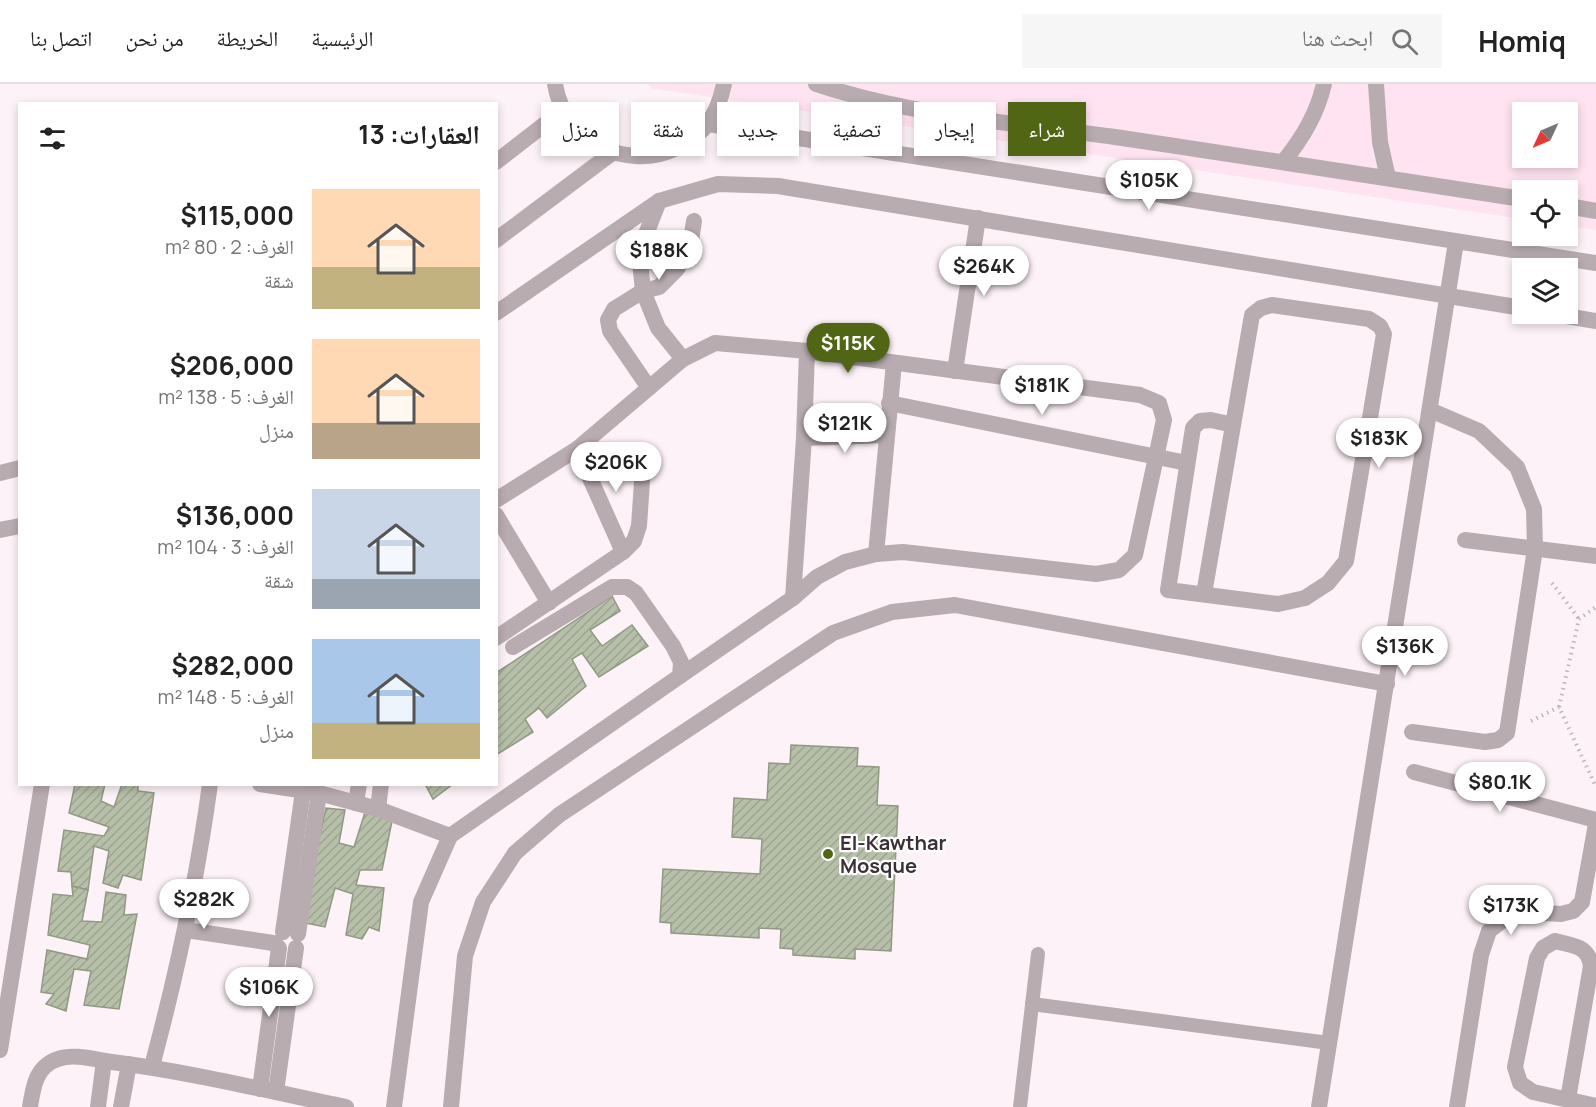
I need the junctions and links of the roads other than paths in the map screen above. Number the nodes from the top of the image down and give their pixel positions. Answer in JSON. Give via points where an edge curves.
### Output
{"nodes":[{"id":1,"x":555,"y":84,"type":"edge"},
{"id":2,"x":724,"y":84,"type":"edge"},
{"id":3,"x":816,"y":84,"type":"edge"},
{"id":4,"x":1324,"y":84,"type":"edge"},
{"id":5,"x":1376,"y":84,"type":"edge"},
{"id":6,"x":561,"y":102,"type":"edge"},
{"id":7,"x":708,"y":124,"type":"junction"},
{"id":8,"x":541,"y":127,"type":"edge"},
{"id":9,"x":619,"y":154,"type":"edge"},
{"id":10,"x":608,"y":156,"type":"edge"},
{"id":11,"x":498,"y":160,"type":"edge"},
{"id":12,"x":1284,"y":161,"type":"junction"},
{"id":13,"x":1388,"y":178,"type":"junction"},
{"id":14,"x":1512,"y":197,"type":"edge"},
{"id":15,"x":659,"y":201,"type":"junction"},
{"id":16,"x":1578,"y":208,"type":"edge"},
{"id":17,"x":1596,"y":211,"type":"edge"},
{"id":18,"x":978,"y":218,"type":"junction"},
{"id":19,"x":694,"y":221,"type":"dead end"},
{"id":20,"x":498,"y":238,"type":"edge"},
{"id":21,"x":1456,"y":242,"type":"junction"},
{"id":22,"x":1596,"y":263,"type":"edge"},
{"id":23,"x":643,"y":291,"type":"junction"},
{"id":24,"x":1449,"y":294,"type":"junction"},
{"id":25,"x":1512,"y":306,"type":"edge"},
{"id":26,"x":498,"y":312,"type":"edge"},
{"id":27,"x":1578,"y":318,"type":"edge"},
{"id":28,"x":1596,"y":321,"type":"edge"},
{"id":29,"x":807,"y":351,"type":"junction"},
{"id":30,"x":683,"y":359,"type":"junction"},
{"id":31,"x":894,"y":363,"type":"junction"},
{"id":32,"x":955,"y":371,"type":"junction"},
{"id":33,"x":649,"y":388,"type":"junction"},
{"id":34,"x":889,"y":403,"type":"junction"},
{"id":35,"x":1430,"y":410,"type":"junction"},
{"id":36,"x":1233,"y":426,"type":"junction"},
{"id":37,"x":885,"y":435,"type":"junction"},
{"id":38,"x":804,"y":438,"type":"junction"},
{"id":39,"x":577,"y":449,"type":"junction"},
{"id":40,"x":1156,"y":456,"type":"junction"},
{"id":41,"x":1187,"y":463,"type":"junction"},
{"id":42,"x":643,"y":467,"type":"dead end"},
{"id":43,"x":18,"y":468,"type":"edge"},
{"id":44,"x":0,"y":472,"type":"edge"},
{"id":45,"x":498,"y":499,"type":"edge"},
{"id":46,"x":498,"y":518,"type":"edge"},
{"id":47,"x":18,"y":526,"type":"edge"},
{"id":48,"x":0,"y":530,"type":"edge"},
{"id":49,"x":1465,"y":540,"type":"dead end"},
{"id":50,"x":623,"y":552,"type":"junction"},
{"id":51,"x":876,"y":554,"type":"junction"},
{"id":52,"x":1534,"y":554,"type":"junction"},
{"id":53,"x":1596,"y":556,"type":"edge"},
{"id":54,"x":1204,"y":594,"type":"junction"},
{"id":55,"x":793,"y":598,"type":"junction"},
{"id":56,"x":549,"y":603,"type":"junction"},
{"id":57,"x":498,"y":637,"type":"edge"},
{"id":58,"x":513,"y":647,"type":"dead end"},
{"id":59,"x":680,"y":676,"type":"junction"},
{"id":60,"x":1387,"y":684,"type":"junction"},
{"id":61,"x":1412,"y":732,"type":"dead end"},
{"id":62,"x":1414,"y":772,"type":"dead end"},
{"id":63,"x":42,"y":786,"type":"edge"},
{"id":64,"x":210,"y":786,"type":"edge"},
{"id":65,"x":273,"y":786,"type":"edge"},
{"id":66,"x":359,"y":786,"type":"edge"},
{"id":67,"x":381,"y":786,"type":"edge"},
{"id":68,"x":311,"y":792,"type":"junction"},
{"id":69,"x":356,"y":803,"type":"junction"},
{"id":70,"x":378,"y":808,"type":"junction"},
{"id":71,"x":1596,"y":820,"type":"edge"},
{"id":72,"x":1596,"y":825,"type":"edge"},
{"id":73,"x":450,"y":837,"type":"junction"},
{"id":74,"x":186,"y":930,"type":"junction"},
{"id":75,"x":1038,"y":954,"type":"dead end"},
{"id":76,"x":1032,"y":1004,"type":"junction"},
{"id":77,"x":1329,"y":1043,"type":"junction"},
{"id":78,"x":0,"y":1050,"type":"edge"},
{"id":79,"x":104,"y":1060,"type":"junction"},
{"id":80,"x":129,"y":1064,"type":"junction"},
{"id":81,"x":152,"y":1066,"type":"junction"},
{"id":82,"x":268,"y":1091,"type":"junction"},
{"id":83,"x":1568,"y":1100,"type":"junction"},
{"id":84,"x":1596,"y":1106,"type":"edge"},
{"id":85,"x":30,"y":1107,"type":"edge"},
{"id":86,"x":98,"y":1107,"type":"edge"},
{"id":87,"x":121,"y":1107,"type":"edge"},
{"id":88,"x":346,"y":1107,"type":"edge"},
{"id":89,"x":394,"y":1107,"type":"edge"},
{"id":90,"x":451,"y":1107,"type":"edge"},
{"id":91,"x":1020,"y":1107,"type":"edge"},
{"id":92,"x":1319,"y":1107,"type":"edge"},
{"id":93,"x":1457,"y":1107,"type":"edge"}],
"edges":[{"from":1,"to":6,"type":"street"},
{"from":2,"to":7,"type":"street"},
{"from":3,"to":12,"type":"street","via":[[915,109]]},
{"from":4,"to":12,"type":"street","via":[[1311,121]]},
{"from":5,"to":13,"type":"street","via":[[1380,142]]},
{"from":7,"to":9,"type":"street","via":[[689,142],[664,154]]},
{"from":7,"to":21,"type":"street"},
{"from":8,"to":11,"type":"street"},
{"from":10,"to":20,"type":"street"},
{"from":12,"to":13,"type":"street"},
{"from":13,"to":14,"type":"street"},
{"from":15,"to":18,"type":"street","via":[[718,184],[778,186]]},
{"from":15,"to":23,"type":"street","via":[[639,252]]},
{"from":15,"to":26,"type":"street"},
{"from":16,"to":17,"type":"street"},
{"from":18,"to":24,"type":"street"},
{"from":18,"to":32,"type":"street"},
{"from":19,"to":23,"type":"street","via":[[690,247],[677,269],[659,287]]},
{"from":21,"to":22,"type":"street"},
{"from":21,"to":24,"type":"street"},
{"from":23,"to":30,"type":"street","via":[[658,328]]},
{"from":23,"to":33,"type":"street","via":[[614,309],[608,320],[610,331]]},
{"from":24,"to":25,"type":"street"},
{"from":24,"to":35,"type":"street"},
{"from":27,"to":28,"type":"street"},
{"from":29,"to":30,"type":"street","via":[[715,343]]},
{"from":29,"to":31,"type":"street"},
{"from":29,"to":38,"type":"street"},
{"from":30,"to":33,"type":"street"},
{"from":31,"to":32,"type":"street"},
{"from":31,"to":34,"type":"street"},
{"from":32,"to":40,"type":"street","via":[[1140,395],[1159,403],[1164,420]]},
{"from":33,"to":39,"type":"street"},
{"from":34,"to":37,"type":"street"},
{"from":34,"to":40,"type":"street"},
{"from":35,"to":52,"type":"street","via":[[1479,431],[1517,467],[1534,509]]},
{"from":35,"to":60,"type":"street"},
{"from":36,"to":41,"type":"street","via":[[1200,421],[1193,428]]},
{"from":36,"to":54,"type":"street"},
{"from":36,"to":54,"type":"street","via":[[1252,315],[1261,308],[1293,308],[1369,320],[1380,326],[1384,334],[1346,561],[1328,583],[1296,600],[1278,604]]},
{"from":37,"to":38,"type":"street"},
{"from":37,"to":51,"type":"street"},
{"from":38,"to":55,"type":"street"},
{"from":39,"to":45,"type":"street"},
{"from":39,"to":50,"type":"street"},
{"from":40,"to":41,"type":"street"},
{"from":40,"to":51,"type":"street","via":[[1135,555],[1119,570],[1096,574],[903,552]]},
{"from":41,"to":54,"type":"street","via":[[1168,590]]},
{"from":42,"to":50,"type":"street","via":[[639,526],[634,541]]},
{"from":43,"to":44,"type":"street"},
{"from":46,"to":56,"type":"street"},
{"from":47,"to":48,"type":"street"},
{"from":49,"to":52,"type":"street"},
{"from":50,"to":56,"type":"street"},
{"from":51,"to":55,"type":"street","via":[[845,562],[817,577]]},
{"from":52,"to":53,"type":"street"},
{"from":52,"to":61,"type":"street","via":[[1507,733],[1498,740],[1485,742]]},
{"from":55,"to":59,"type":"street"},
{"from":56,"to":57,"type":"street"},
{"from":58,"to":59,"type":"street","via":[[612,587],[627,587],[636,593],[673,646],[681,662]]},
{"from":59,"to":73,"type":"street"},
{"from":60,"to":77,"type":"street"},
{"from":60,"to":90,"type":"street","via":[[955,605],[892,612],[833,633],[559,815],[515,853],[483,902],[465,956]]},
{"from":62,"to":71,"type":"street"},
{"from":63,"to":78,"type":"street"},
{"from":64,"to":74,"type":"street"},
{"from":65,"to":68,"type":"street"},
{"from":66,"to":69,"type":"street"},
{"from":67,"to":70,"type":"street"},
{"from":68,"to":69,"type":"street"},
{"from":68,"to":82,"type":"street"},
{"from":69,"to":70,"type":"street"},
{"from":70,"to":73,"type":"street"},
{"from":72,"to":93,"type":"street","via":[[1582,903],[1561,914],[1507,917],[1489,931],[1481,956]]},
{"from":73,"to":89,"type":"street","via":[[421,902]]},
{"from":74,"to":81,"type":"street"},
{"from":74,"to":82,"type":"street","via":[[273,943],[279,948]]},
{"from":75,"to":76,"type":"lane"},
{"from":76,"to":77,"type":"lane"},
{"from":76,"to":91,"type":"lane"},
{"from":77,"to":92,"type":"street"},
{"from":79,"to":80,"type":"street"},
{"from":79,"to":85,"type":"street","via":[[58,1059],[43,1068],[34,1083]]},
{"from":79,"to":86,"type":"street"},
{"from":80,"to":81,"type":"street"},
{"from":80,"to":87,"type":"street"},
{"from":81,"to":82,"type":"street"},
{"from":82,"to":88,"type":"street"},
{"from":83,"to":83,"type":"street","via":[[1533,1092],[1520,1083],[1515,1067],[1537,958],[1543,948],[1555,941],[1582,948],[1591,966]]},
{"from":83,"to":84,"type":"street"}]}
